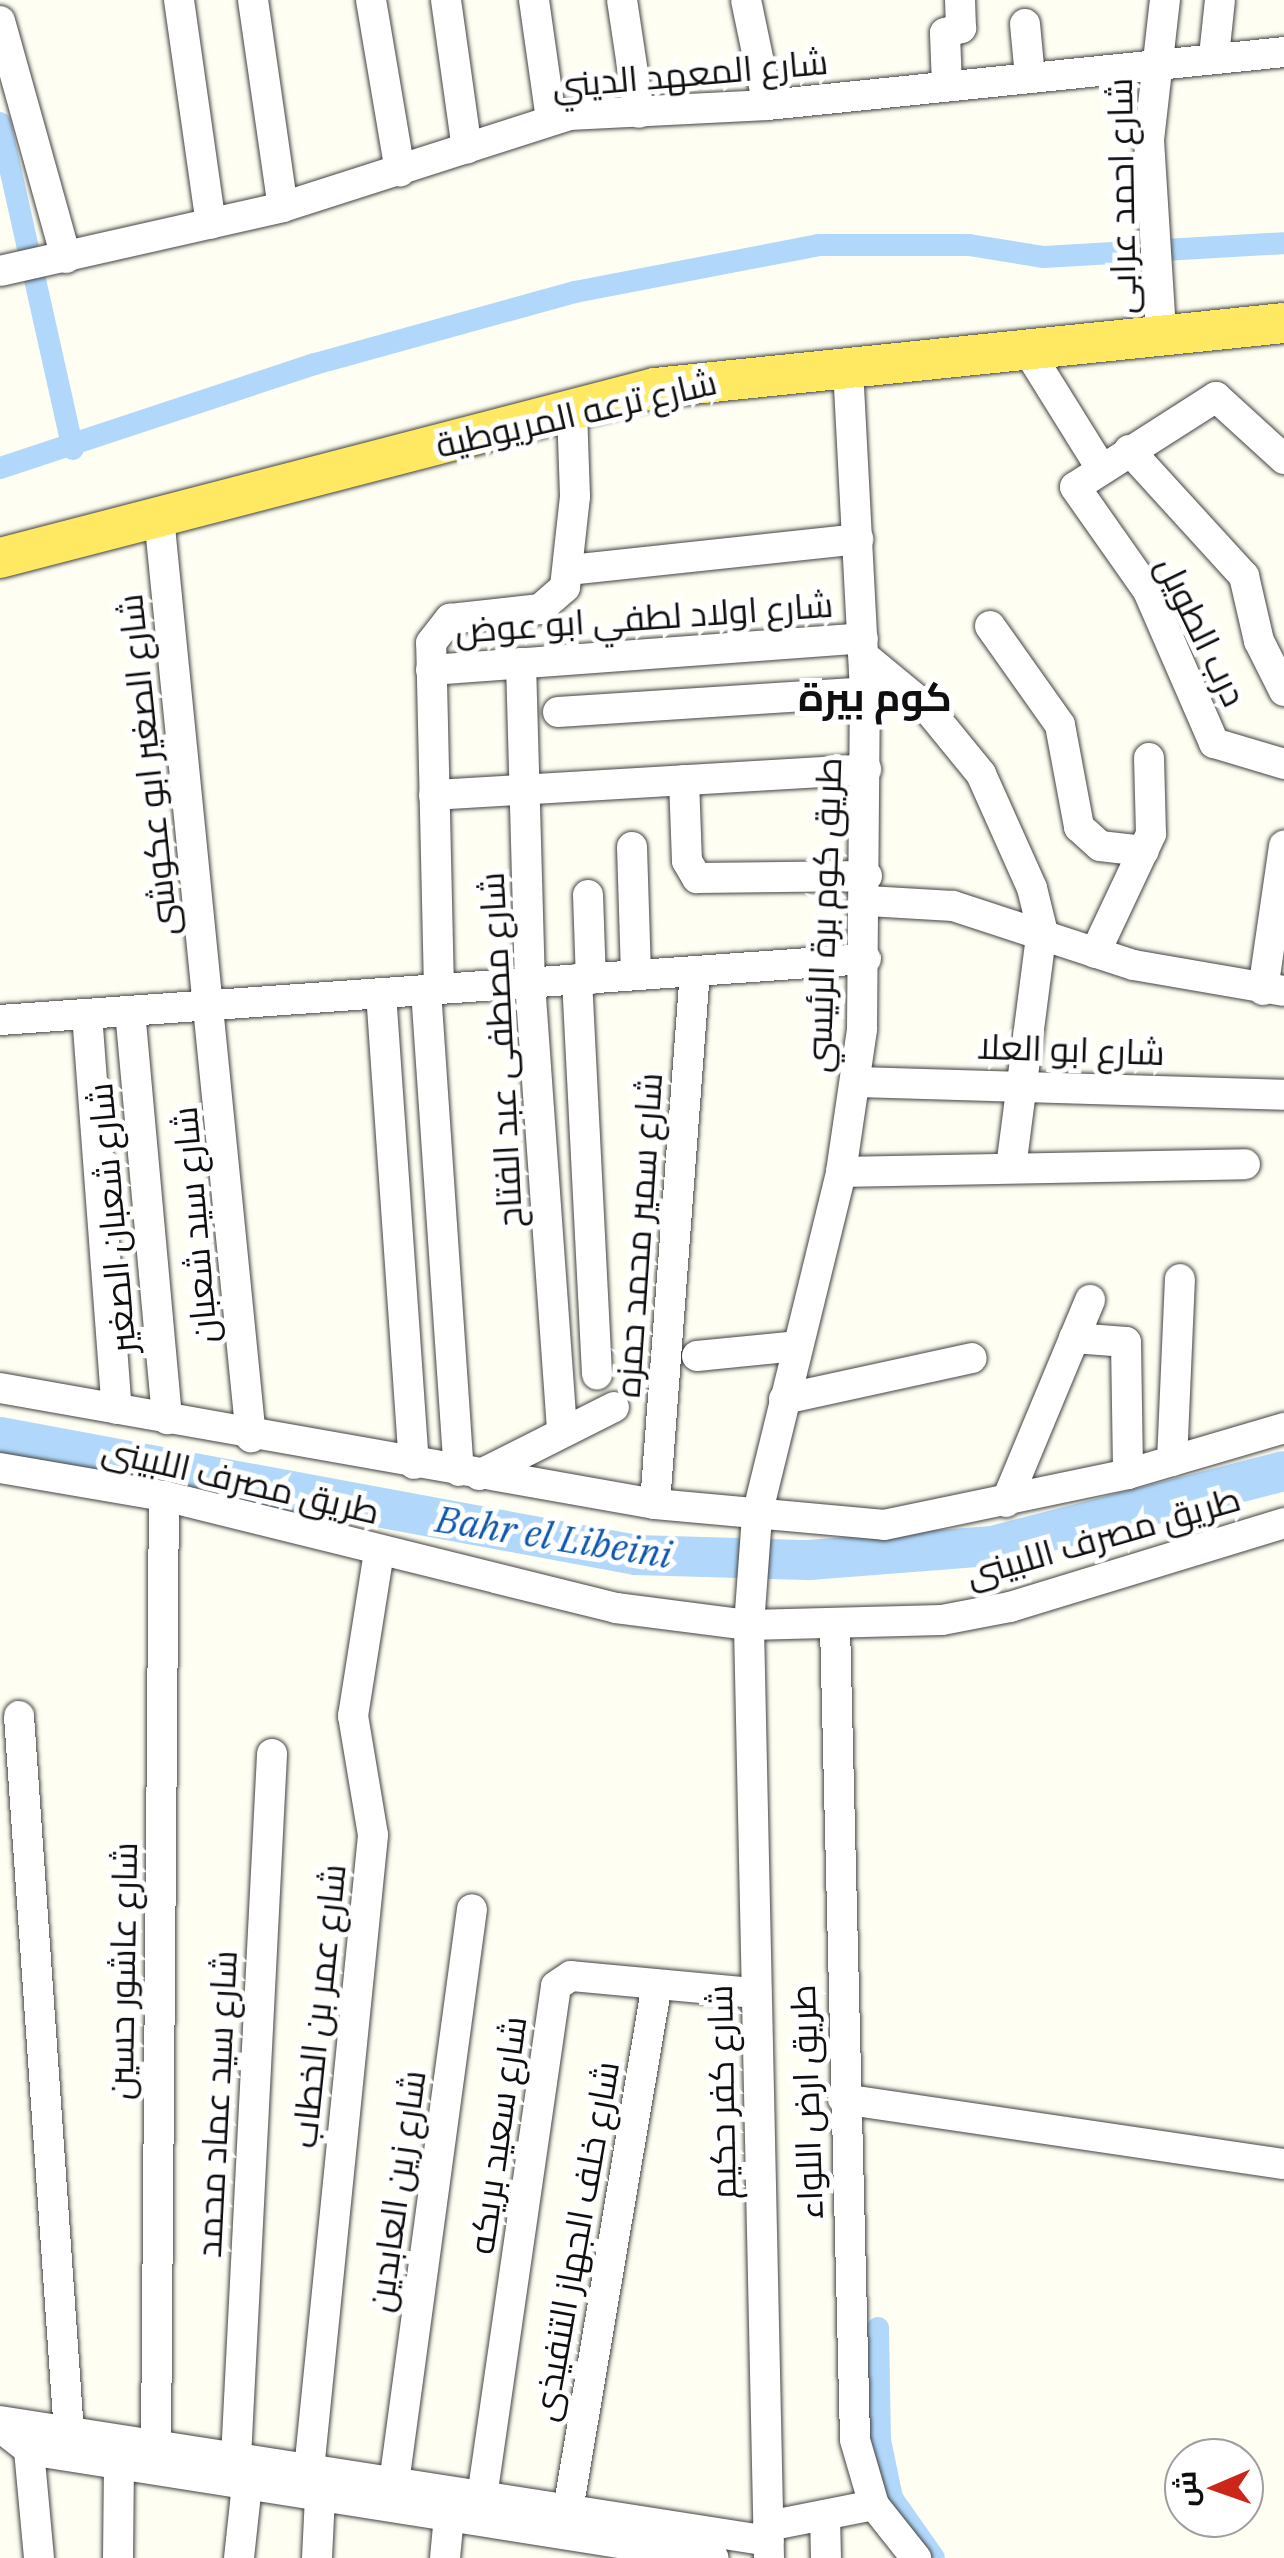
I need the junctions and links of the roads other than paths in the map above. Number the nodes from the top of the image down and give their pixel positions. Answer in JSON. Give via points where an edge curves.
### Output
{"nodes":[{"id":1,"x":179,"y":0,"type":"edge"},
{"id":2,"x":253,"y":0,"type":"edge"},
{"id":3,"x":371,"y":0,"type":"edge"},
{"id":4,"x":446,"y":0,"type":"edge"},
{"id":5,"x":534,"y":0,"type":"edge"},
{"id":6,"x":622,"y":0,"type":"edge"},
{"id":7,"x":746,"y":0,"type":"edge"},
{"id":8,"x":960,"y":0,"type":"edge"},
{"id":9,"x":1165,"y":0,"type":"edge"},
{"id":10,"x":1220,"y":0,"type":"edge"},
{"id":11,"x":0,"y":22,"type":"edge"},
{"id":12,"x":1025,"y":24,"type":"dead end"},
{"id":13,"x":1284,"y":52,"type":"edge"},
{"id":14,"x":1214,"y":56,"type":"junction"},
{"id":15,"x":1154,"y":64,"type":"junction"},
{"id":16,"x":1030,"y":77,"type":"junction"},
{"id":17,"x":947,"y":86,"type":"junction"},
{"id":18,"x":768,"y":105,"type":"junction"},
{"id":19,"x":639,"y":113,"type":"junction"},
{"id":20,"x":551,"y":119,"type":"junction"},
{"id":21,"x":466,"y":149,"type":"junction"},
{"id":22,"x":400,"y":172,"type":"junction"},
{"id":23,"x":283,"y":207,"type":"junction"},
{"id":24,"x":211,"y":224,"type":"junction"},
{"id":25,"x":66,"y":258,"type":"junction"},
{"id":26,"x":0,"y":270,"type":"edge"},
{"id":27,"x":1160,"y":313,"type":"junction"},
{"id":28,"x":1284,"y":323,"type":"edge"},
{"id":29,"x":1025,"y":346,"type":"junction"},
{"id":30,"x":848,"y":366,"type":"junction"},
{"id":31,"x":572,"y":408,"type":"junction"},
{"id":32,"x":1129,"y":450,"type":"junction"},
{"id":33,"x":1284,"y":459,"type":"edge"},
{"id":34,"x":1101,"y":468,"type":"junction"},
{"id":35,"x":159,"y":517,"type":"junction"},
{"id":36,"x":858,"y":539,"type":"junction"},
{"id":37,"x":0,"y":558,"type":"edge"},
{"id":38,"x":569,"y":570,"type":"junction"},
{"id":39,"x":990,"y":626,"type":"dead end"},
{"id":40,"x":863,"y":647,"type":"junction"},
{"id":41,"x":521,"y":664,"type":"junction"},
{"id":42,"x":431,"y":670,"type":"junction"},
{"id":43,"x":1284,"y":691,"type":"edge"},
{"id":44,"x":865,"y":692,"type":"junction"},
{"id":45,"x":558,"y":712,"type":"dead end"},
{"id":46,"x":1149,"y":758,"type":"dead end"},
{"id":47,"x":1284,"y":764,"type":"edge"},
{"id":48,"x":866,"y":769,"type":"junction"},
{"id":49,"x":684,"y":780,"type":"junction"},
{"id":50,"x":524,"y":790,"type":"junction"},
{"id":51,"x":434,"y":795,"type":"junction"},
{"id":52,"x":1284,"y":846,"type":"edge"},
{"id":53,"x":632,"y":847,"type":"dead end"},
{"id":54,"x":1144,"y":851,"type":"junction"},
{"id":55,"x":867,"y":889,"type":"junction"},
{"id":56,"x":588,"y":895,"type":"dead end"},
{"id":57,"x":1042,"y":929,"type":"junction"},
{"id":58,"x":1095,"y":953,"type":"junction"},
{"id":59,"x":866,"y":959,"type":"junction"},
{"id":60,"x":696,"y":971,"type":"junction"},
{"id":61,"x":636,"y":976,"type":"junction"},
{"id":62,"x":584,"y":979,"type":"junction"},
{"id":63,"x":530,"y":983,"type":"junction"},
{"id":64,"x":433,"y":990,"type":"junction"},
{"id":65,"x":1273,"y":990,"type":"edge"},
{"id":66,"x":381,"y":993,"type":"junction"},
{"id":67,"x":210,"y":1005,"type":"junction"},
{"id":68,"x":130,"y":1011,"type":"junction"},
{"id":69,"x":87,"y":1014,"type":"junction"},
{"id":70,"x":0,"y":1020,"type":"edge"},
{"id":71,"x":856,"y":1082,"type":"junction"},
{"id":72,"x":1019,"y":1084,"type":"junction"},
{"id":73,"x":1284,"y":1095,"type":"edge"},
{"id":74,"x":1245,"y":1164,"type":"dead end"},
{"id":75,"x":1011,"y":1168,"type":"junction"},
{"id":76,"x":841,"y":1172,"type":"junction"},
{"id":77,"x":1180,"y":1279,"type":"dead end"},
{"id":78,"x":1090,"y":1300,"type":"dead end"},
{"id":79,"x":1074,"y":1338,"type":"junction"},
{"id":80,"x":798,"y":1346,"type":"junction"},
{"id":81,"x":697,"y":1356,"type":"dead end"},
{"id":82,"x":972,"y":1358,"type":"dead end"},
{"id":83,"x":597,"y":1374,"type":"dead end"},
{"id":84,"x":0,"y":1388,"type":"edge"},
{"id":85,"x":784,"y":1399,"type":"junction"},
{"id":86,"x":614,"y":1407,"type":"dead end"},
{"id":87,"x":117,"y":1409,"type":"junction"},
{"id":88,"x":167,"y":1419,"type":"junction"},
{"id":89,"x":1284,"y":1428,"type":"edge"},
{"id":90,"x":562,"y":1432,"type":"junction"},
{"id":91,"x":252,"y":1437,"type":"junction"},
{"id":92,"x":1172,"y":1461,"type":"junction"},
{"id":93,"x":414,"y":1464,"type":"junction"},
{"id":94,"x":0,"y":1468,"type":"edge"},
{"id":95,"x":469,"y":1473,"type":"junction"},
{"id":96,"x":1128,"y":1474,"type":"junction"},
{"id":97,"x":164,"y":1496,"type":"junction"},
{"id":98,"x":1006,"y":1502,"type":"junction"},
{"id":99,"x":655,"y":1504,"type":"junction"},
{"id":100,"x":757,"y":1514,"type":"junction"},
{"id":101,"x":1284,"y":1524,"type":"edge"},
{"id":102,"x":379,"y":1552,"type":"junction"},
{"id":103,"x":749,"y":1625,"type":"junction"},
{"id":104,"x":835,"y":1626,"type":"junction"},
{"id":105,"x":19,"y":1716,"type":"dead end"},
{"id":106,"x":272,"y":1754,"type":"dead end"},
{"id":107,"x":472,"y":1909,"type":"dead end"},
{"id":108,"x":657,"y":1984,"type":"junction"},
{"id":109,"x":756,"y":1993,"type":"junction"},
{"id":110,"x":843,"y":2099,"type":"junction"},
{"id":111,"x":1284,"y":2164,"type":"edge"},
{"id":112,"x":0,"y":2424,"type":"edge"},
{"id":113,"x":68,"y":2432,"type":"junction"},
{"id":114,"x":156,"y":2446,"type":"junction"},
{"id":115,"x":29,"y":2450,"type":"junction"},
{"id":116,"x":119,"y":2464,"type":"junction"},
{"id":117,"x":241,"y":2471,"type":"junction"},
{"id":118,"x":315,"y":2483,"type":"junction"},
{"id":119,"x":394,"y":2483,"type":"junction"},
{"id":120,"x":482,"y":2497,"type":"junction"},
{"id":121,"x":874,"y":2505,"type":"junction"},
{"id":122,"x":568,"y":2510,"type":"junction"},
{"id":123,"x":825,"y":2515,"type":"junction"},
{"id":124,"x":450,"y":2516,"type":"junction"},
{"id":125,"x":769,"y":2542,"type":"edge"},
{"id":126,"x":607,"y":2550,"type":"edge"},
{"id":127,"x":39,"y":2558,"type":"edge"},
{"id":128,"x":118,"y":2558,"type":"edge"},
{"id":129,"x":240,"y":2558,"type":"edge"},
{"id":130,"x":317,"y":2558,"type":"edge"},
{"id":131,"x":445,"y":2558,"type":"edge"},
{"id":132,"x":714,"y":2558,"type":"edge"},
{"id":133,"x":826,"y":2558,"type":"edge"},
{"id":134,"x":916,"y":2558,"type":"edge"}],
"edges":[{"from":1,"to":24,"type":"street"},
{"from":2,"to":23,"type":"street"},
{"from":3,"to":22,"type":"street"},
{"from":4,"to":21,"type":"street"},
{"from":5,"to":20,"type":"street"},
{"from":6,"to":19,"type":"street"},
{"from":7,"to":18,"type":"street"},
{"from":8,"to":17,"type":"street","via":[[961,28],[945,33]]},
{"from":9,"to":15,"type":"street","name":"شارع احمد عرابى"},
{"from":10,"to":14,"type":"street"},
{"from":11,"to":25,"type":"street"},
{"from":12,"to":16,"type":"street"},
{"from":13,"to":14,"type":"street","name":"شارع المعهد الديني"},
{"from":14,"to":15,"type":"street","name":"شارع المعهد الديني"},
{"from":15,"to":16,"type":"street","name":"شارع المعهد الديني"},
{"from":15,"to":27,"type":"street","name":"شارع احمد عرابى","via":[[1149,140]]},
{"from":16,"to":17,"type":"street","name":"شارع المعهد الديني"},
{"from":17,"to":18,"type":"street","name":"شارع المعهد الديني"},
{"from":18,"to":19,"type":"street","name":"شارع المعهد الديني"},
{"from":19,"to":20,"type":"street","name":"شارع المعهد الديني"},
{"from":20,"to":21,"type":"street","name":"شارع المعهد الديني"},
{"from":21,"to":22,"type":"street","name":"شارع المعهد الديني"},
{"from":22,"to":23,"type":"street","name":"شارع المعهد الديني"},
{"from":23,"to":24,"type":"street","name":"شارع المعهد الديني"},
{"from":24,"to":25,"type":"street","name":"شارع المعهد الديني"},
{"from":25,"to":26,"type":"street","name":"شارع المعهد الديني"},
{"from":27,"to":28,"type":"main road","name":"شارع ترعه المريوطية"},
{"from":27,"to":29,"type":"main road","name":"شارع ترعه المريوطية"},
{"from":29,"to":30,"type":"main road","name":"شارع ترعه المريوطية"},
{"from":29,"to":34,"type":"street"},
{"from":30,"to":31,"type":"main road","name":"شارع ترعه المريوطية","via":[[669,386]]},
{"from":30,"to":36,"type":"street","name":"طريق كوم برة الرئيسي"},
{"from":31,"to":35,"type":"main road","name":"شارع ترعه المريوطية"},
{"from":31,"to":38,"type":"street"},
{"from":32,"to":33,"type":"street","via":[[1216,397]]},
{"from":32,"to":34,"type":"street"},
{"from":32,"to":43,"type":"street","via":[[1244,576],[1259,641]]},
{"from":34,"to":47,"type":"street","name":"درب الطويل","via":[[1075,492],[1148,591],[1214,743]]},
{"from":35,"to":37,"type":"main road","name":"شارع ترعه المريوطية"},
{"from":35,"to":67,"type":"street","name":"شارع الصغير ابو عكوشى"},
{"from":36,"to":38,"type":"street"},
{"from":36,"to":40,"type":"street","name":"طريق كوم برة الرئيسي"},
{"from":38,"to":42,"type":"street","via":[[554,603],[435,629]]},
{"from":39,"to":54,"type":"street","via":[[1060,725],[1078,827],[1100,846]]},
{"from":40,"to":41,"type":"street","name":"شارع اولاد لطفي ابو عوض"},
{"from":40,"to":44,"type":"street","name":"طريق كوم برة الرئيسي"},
{"from":40,"to":57,"type":"street","via":[[928,709],[980,774],[1018,849]]},
{"from":41,"to":42,"type":"street","name":"شارع اولاد لطفي ابو عوض"},
{"from":41,"to":50,"type":"street","name":"شارع مصطفى عبد الفتاح"},
{"from":42,"to":51,"type":"street"},
{"from":44,"to":45,"type":"street"},
{"from":44,"to":48,"type":"street","name":"طريق كوم برة الرئيسي"},
{"from":46,"to":54,"type":"street","via":[[1155,809]]},
{"from":48,"to":49,"type":"street"},
{"from":48,"to":55,"type":"street","name":"طريق كوم برة الرئيسي"},
{"from":49,"to":50,"type":"street"},
{"from":49,"to":55,"type":"street","via":[[687,861],[697,878]]},
{"from":50,"to":51,"type":"street"},
{"from":50,"to":63,"type":"street","name":"شارع مصطفى عبد الفتاح"},
{"from":51,"to":64,"type":"street"},
{"from":52,"to":65,"type":"street"},
{"from":53,"to":61,"type":"street"},
{"from":54,"to":58,"type":"street"},
{"from":55,"to":57,"type":"street"},
{"from":55,"to":59,"type":"street","name":"طريق كوم برة الرئيسي"},
{"from":56,"to":62,"type":"street"},
{"from":57,"to":58,"type":"street"},
{"from":57,"to":72,"type":"street"},
{"from":58,"to":65,"type":"street"},
{"from":59,"to":60,"type":"street"},
{"from":59,"to":71,"type":"street","name":"طريق كوم برة الرئيسي"},
{"from":60,"to":61,"type":"street"},
{"from":60,"to":99,"type":"street","name":"شارع سمير محمد حمزه"},
{"from":61,"to":62,"type":"street"},
{"from":62,"to":63,"type":"street"},
{"from":62,"to":83,"type":"street"},
{"from":63,"to":64,"type":"street"},
{"from":63,"to":90,"type":"street","name":"شارع مصطفى عبد الفتاح"},
{"from":64,"to":66,"type":"street"},
{"from":64,"to":95,"type":"street"},
{"from":66,"to":67,"type":"street"},
{"from":66,"to":93,"type":"street"},
{"from":67,"to":68,"type":"street"},
{"from":67,"to":91,"type":"street","name":"شارع سيد شعبان"},
{"from":68,"to":69,"type":"street"},
{"from":68,"to":88,"type":"street","name":"شارع شعبان الصغير"},
{"from":69,"to":70,"type":"street"},
{"from":69,"to":87,"type":"street"},
{"from":71,"to":72,"type":"street","name":"شارع ابو العلا"},
{"from":71,"to":76,"type":"street","name":"طريق كوم برة الرئيسي"},
{"from":72,"to":73,"type":"street","name":"شارع ابو العلا"},
{"from":72,"to":75,"type":"street"},
{"from":74,"to":75,"type":"street"},
{"from":75,"to":76,"type":"street"},
{"from":76,"to":80,"type":"street","name":"طريق كوم برة الرئيسي"},
{"from":77,"to":92,"type":"street"},
{"from":78,"to":79,"type":"street"},
{"from":79,"to":96,"type":"street","via":[[1126,1342]]},
{"from":79,"to":98,"type":"street"},
{"from":80,"to":81,"type":"street"},
{"from":80,"to":85,"type":"street","name":"طريق كوم برة الرئيسي"},
{"from":82,"to":85,"type":"street"},
{"from":84,"to":87,"type":"street","name":"طريق مصرف اللبينى"},
{"from":85,"to":100,"type":"street","name":"طريق كوم برة الرئيسي"},
{"from":86,"to":90,"type":"street"},
{"from":87,"to":88,"type":"street","name":"طريق مصرف اللبينى"},
{"from":88,"to":91,"type":"street","name":"طريق مصرف اللبينى"},
{"from":89,"to":92,"type":"street","name":"طريق مصرف اللبينى"},
{"from":90,"to":95,"type":"street"},
{"from":91,"to":93,"type":"street","name":"طريق مصرف اللبينى"},
{"from":92,"to":96,"type":"street","name":"طريق مصرف اللبينى"},
{"from":93,"to":95,"type":"street","name":"طريق مصرف اللبينى"},
{"from":94,"to":97,"type":"street","name":"طريق مصرف اللبينى"},
{"from":95,"to":99,"type":"street","name":"طريق مصرف اللبينى"},
{"from":96,"to":98,"type":"street","name":"طريق مصرف اللبينى"},
{"from":97,"to":102,"type":"street","name":"طريق مصرف اللبينى"},
{"from":97,"to":114,"type":"street","name":"شارع عاشور حسين"},
{"from":98,"to":100,"type":"street","name":"طريق مصرف اللبينى","via":[[884,1525]]},
{"from":99,"to":100,"type":"street","name":"طريق مصرف اللبينى"},
{"from":100,"to":103,"type":"street","name":"شارع كفر حكيم"},
{"from":101,"to":104,"type":"street","name":"طريق مصرف اللبينى","via":[[1010,1607]]},
{"from":102,"to":103,"type":"street","name":"طريق مصرف اللبينى","via":[[616,1608]]},
{"from":102,"to":118,"type":"street","name":"شارع عمر بن الخطاب","via":[[354,1716],[372,1836]]},
{"from":103,"to":104,"type":"street","name":"طريق مصرف اللبينى"},
{"from":103,"to":109,"type":"street","name":"شارع كفر حكيم"},
{"from":104,"to":110,"type":"street","name":"طريق ارض اللواء"},
{"from":105,"to":113,"type":"street"},
{"from":106,"to":117,"type":"street","name":"شارع سيد عماد محمد"},
{"from":107,"to":119,"type":"street","name":"شارع زين العابدين"},
{"from":108,"to":109,"type":"street","name":"شارع سعيد بريكه"},
{"from":108,"to":120,"type":"street","name":"شارع سعيد بريكه","via":[[571,1976],[556,1986]]},
{"from":108,"to":122,"type":"street","name":"شارع خلف الجهاز التنفيذى"},
{"from":109,"to":125,"type":"street","name":"شارع كفر حكيم"},
{"from":110,"to":111,"type":"street"},
{"from":110,"to":121,"type":"street","name":"طريق ارض اللواء","via":[[856,2440]]},
{"from":112,"to":113,"type":"street"},
{"from":112,"to":115,"type":"street"},
{"from":113,"to":114,"type":"street"},
{"from":114,"to":117,"type":"street"},
{"from":115,"to":116,"type":"street"},
{"from":115,"to":127,"type":"street"},
{"from":116,"to":117,"type":"street"},
{"from":116,"to":128,"type":"street"},
{"from":117,"to":118,"type":"street"},
{"from":117,"to":129,"type":"street","name":"شارع سيد عماد محمد"},
{"from":118,"to":119,"type":"street"},
{"from":118,"to":124,"type":"street"},
{"from":118,"to":130,"type":"street","name":"شارع عمر بن الخطاب"},
{"from":119,"to":120,"type":"street"},
{"from":120,"to":122,"type":"street"},
{"from":121,"to":123,"type":"street"},
{"from":121,"to":134,"type":"street","name":"طريق ارض اللواء"},
{"from":122,"to":125,"type":"street"},
{"from":123,"to":125,"type":"street"},
{"from":123,"to":133,"type":"street"},
{"from":124,"to":126,"type":"street"},
{"from":124,"to":131,"type":"street"},
{"from":126,"to":132,"type":"street"}]}
